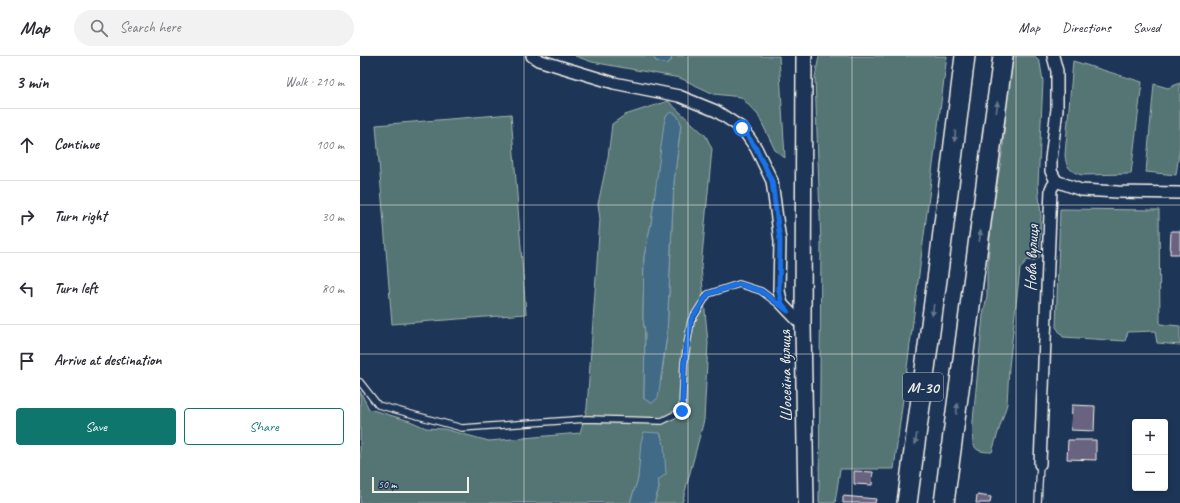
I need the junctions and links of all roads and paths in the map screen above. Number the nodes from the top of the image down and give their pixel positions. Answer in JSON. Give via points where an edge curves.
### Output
{"nodes":[{"id":1,"x":532,"y":56,"type":"edge"},
{"id":2,"x":804,"y":56,"type":"edge"},
{"id":3,"x":965,"y":56,"type":"edge"},
{"id":4,"x":1003,"y":56,"type":"edge"},
{"id":5,"x":1053,"y":56,"type":"edge"},
{"id":6,"x":1056,"y":181,"type":"junction"},
{"id":7,"x":1180,"y":193,"type":"edge"},
{"id":8,"x":788,"y":311,"type":"junction"},
{"id":9,"x":803,"y":326,"type":"junction"},
{"id":10,"x":360,"y":382,"type":"edge"},
{"id":11,"x":1040,"y":464,"type":"joint"},
{"id":12,"x":806,"y":503,"type":"edge"},
{"id":13,"x":907,"y":503,"type":"edge"},
{"id":14,"x":944,"y":503,"type":"edge"},
{"id":15,"x":1038,"y":503,"type":"edge"}],
"edges":[{"from":1,"to":8,"type":"street","via":[[614,83],[679,96],[716,111],[742,128],[756,148],[772,181],[780,240],[779,291],[782,304]]},
{"from":2,"to":9,"type":"main road","name":"Шосейна вулиця"},
{"from":3,"to":13,"type":"highway","number":"М-30","one_way":true},
{"from":14,"to":4,"type":"highway","number":"М-30","one_way":true},
{"from":5,"to":6,"type":"street","via":[[1057,71],[1057,109],[1051,171]]},
{"from":6,"to":7,"type":"street","via":[[1081,190]]},
{"from":6,"to":11,"type":"street","name":"Нова вулиця","via":[[1051,190],[1048,234]]},
{"from":8,"to":9,"type":"street"},
{"from":8,"to":10,"type":"lane","via":[[761,291],[739,284],[708,294],[691,320],[684,364],[682,411],[662,421],[587,419],[462,428],[378,405]]},
{"from":9,"to":12,"type":"main road","name":"Шосейна вулиця"},
{"from":11,"to":15,"type":"lane"}]}
